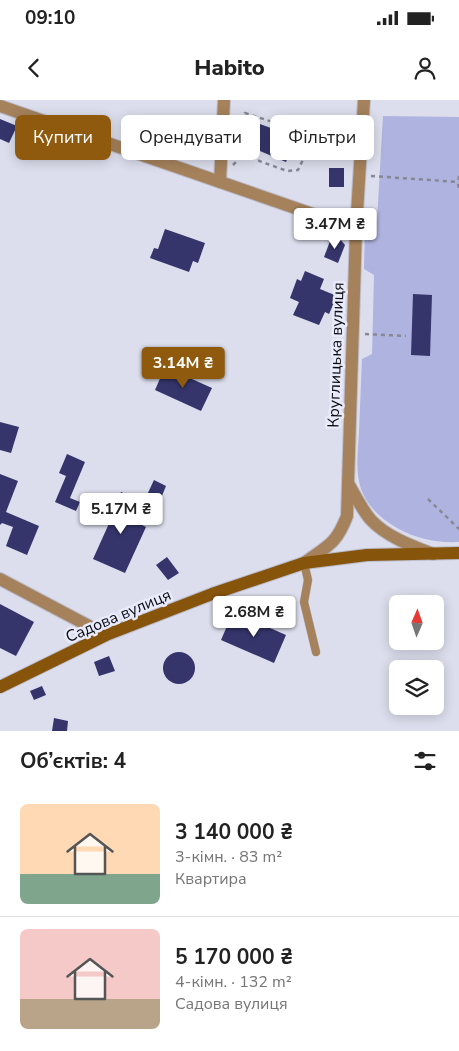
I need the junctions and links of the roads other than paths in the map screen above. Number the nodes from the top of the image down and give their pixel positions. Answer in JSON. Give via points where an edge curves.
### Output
{"nodes":[{"id":1,"x":224,"y":100,"type":"edge"},
{"id":2,"x":364,"y":100,"type":"edge"},
{"id":3,"x":0,"y":106,"type":"edge"},
{"id":4,"x":363,"y":115,"type":"edge"},
{"id":5,"x":360,"y":160,"type":"edge"},
{"id":6,"x":220,"y":182,"type":"junction"},
{"id":7,"x":356,"y":229,"type":"junction"},
{"id":8,"x":348,"y":483,"type":"junction"},
{"id":9,"x":459,"y":553,"type":"edge"},
{"id":10,"x":433,"y":554,"type":"junction"},
{"id":11,"x":304,"y":563,"type":"junction"},
{"id":12,"x":0,"y":579,"type":"edge"},
{"id":13,"x":106,"y":635,"type":"junction"},
{"id":14,"x":316,"y":652,"type":"dead end"},
{"id":15,"x":0,"y":687,"type":"edge"}],
"edges":[{"from":1,"to":6,"type":"street"},
{"from":2,"to":4,"type":"street","name":"Круглицька вулиця"},
{"from":3,"to":6,"type":"street"},
{"from":5,"to":7,"type":"street","name":"Круглицька вулиця"},
{"from":6,"to":7,"type":"street"},
{"from":7,"to":8,"type":"street","name":"Круглицька вулиця"},
{"from":8,"to":10,"type":"street","via":[[371,519],[387,532]]},
{"from":8,"to":11,"type":"street","name":"Круглицька вулиця","via":[[346,516],[336,541]]},
{"from":9,"to":10,"type":"street","name":"Садова вулиця"},
{"from":10,"to":11,"type":"street","name":"Садова вулиця","via":[[367,555]]},
{"from":11,"to":13,"type":"street","name":"Садова вулиця"},
{"from":11,"to":14,"type":"lane","via":[[308,580],[304,602]]},
{"from":12,"to":13,"type":"street"},
{"from":13,"to":15,"type":"street","name":"Садова вулиця"}]}
